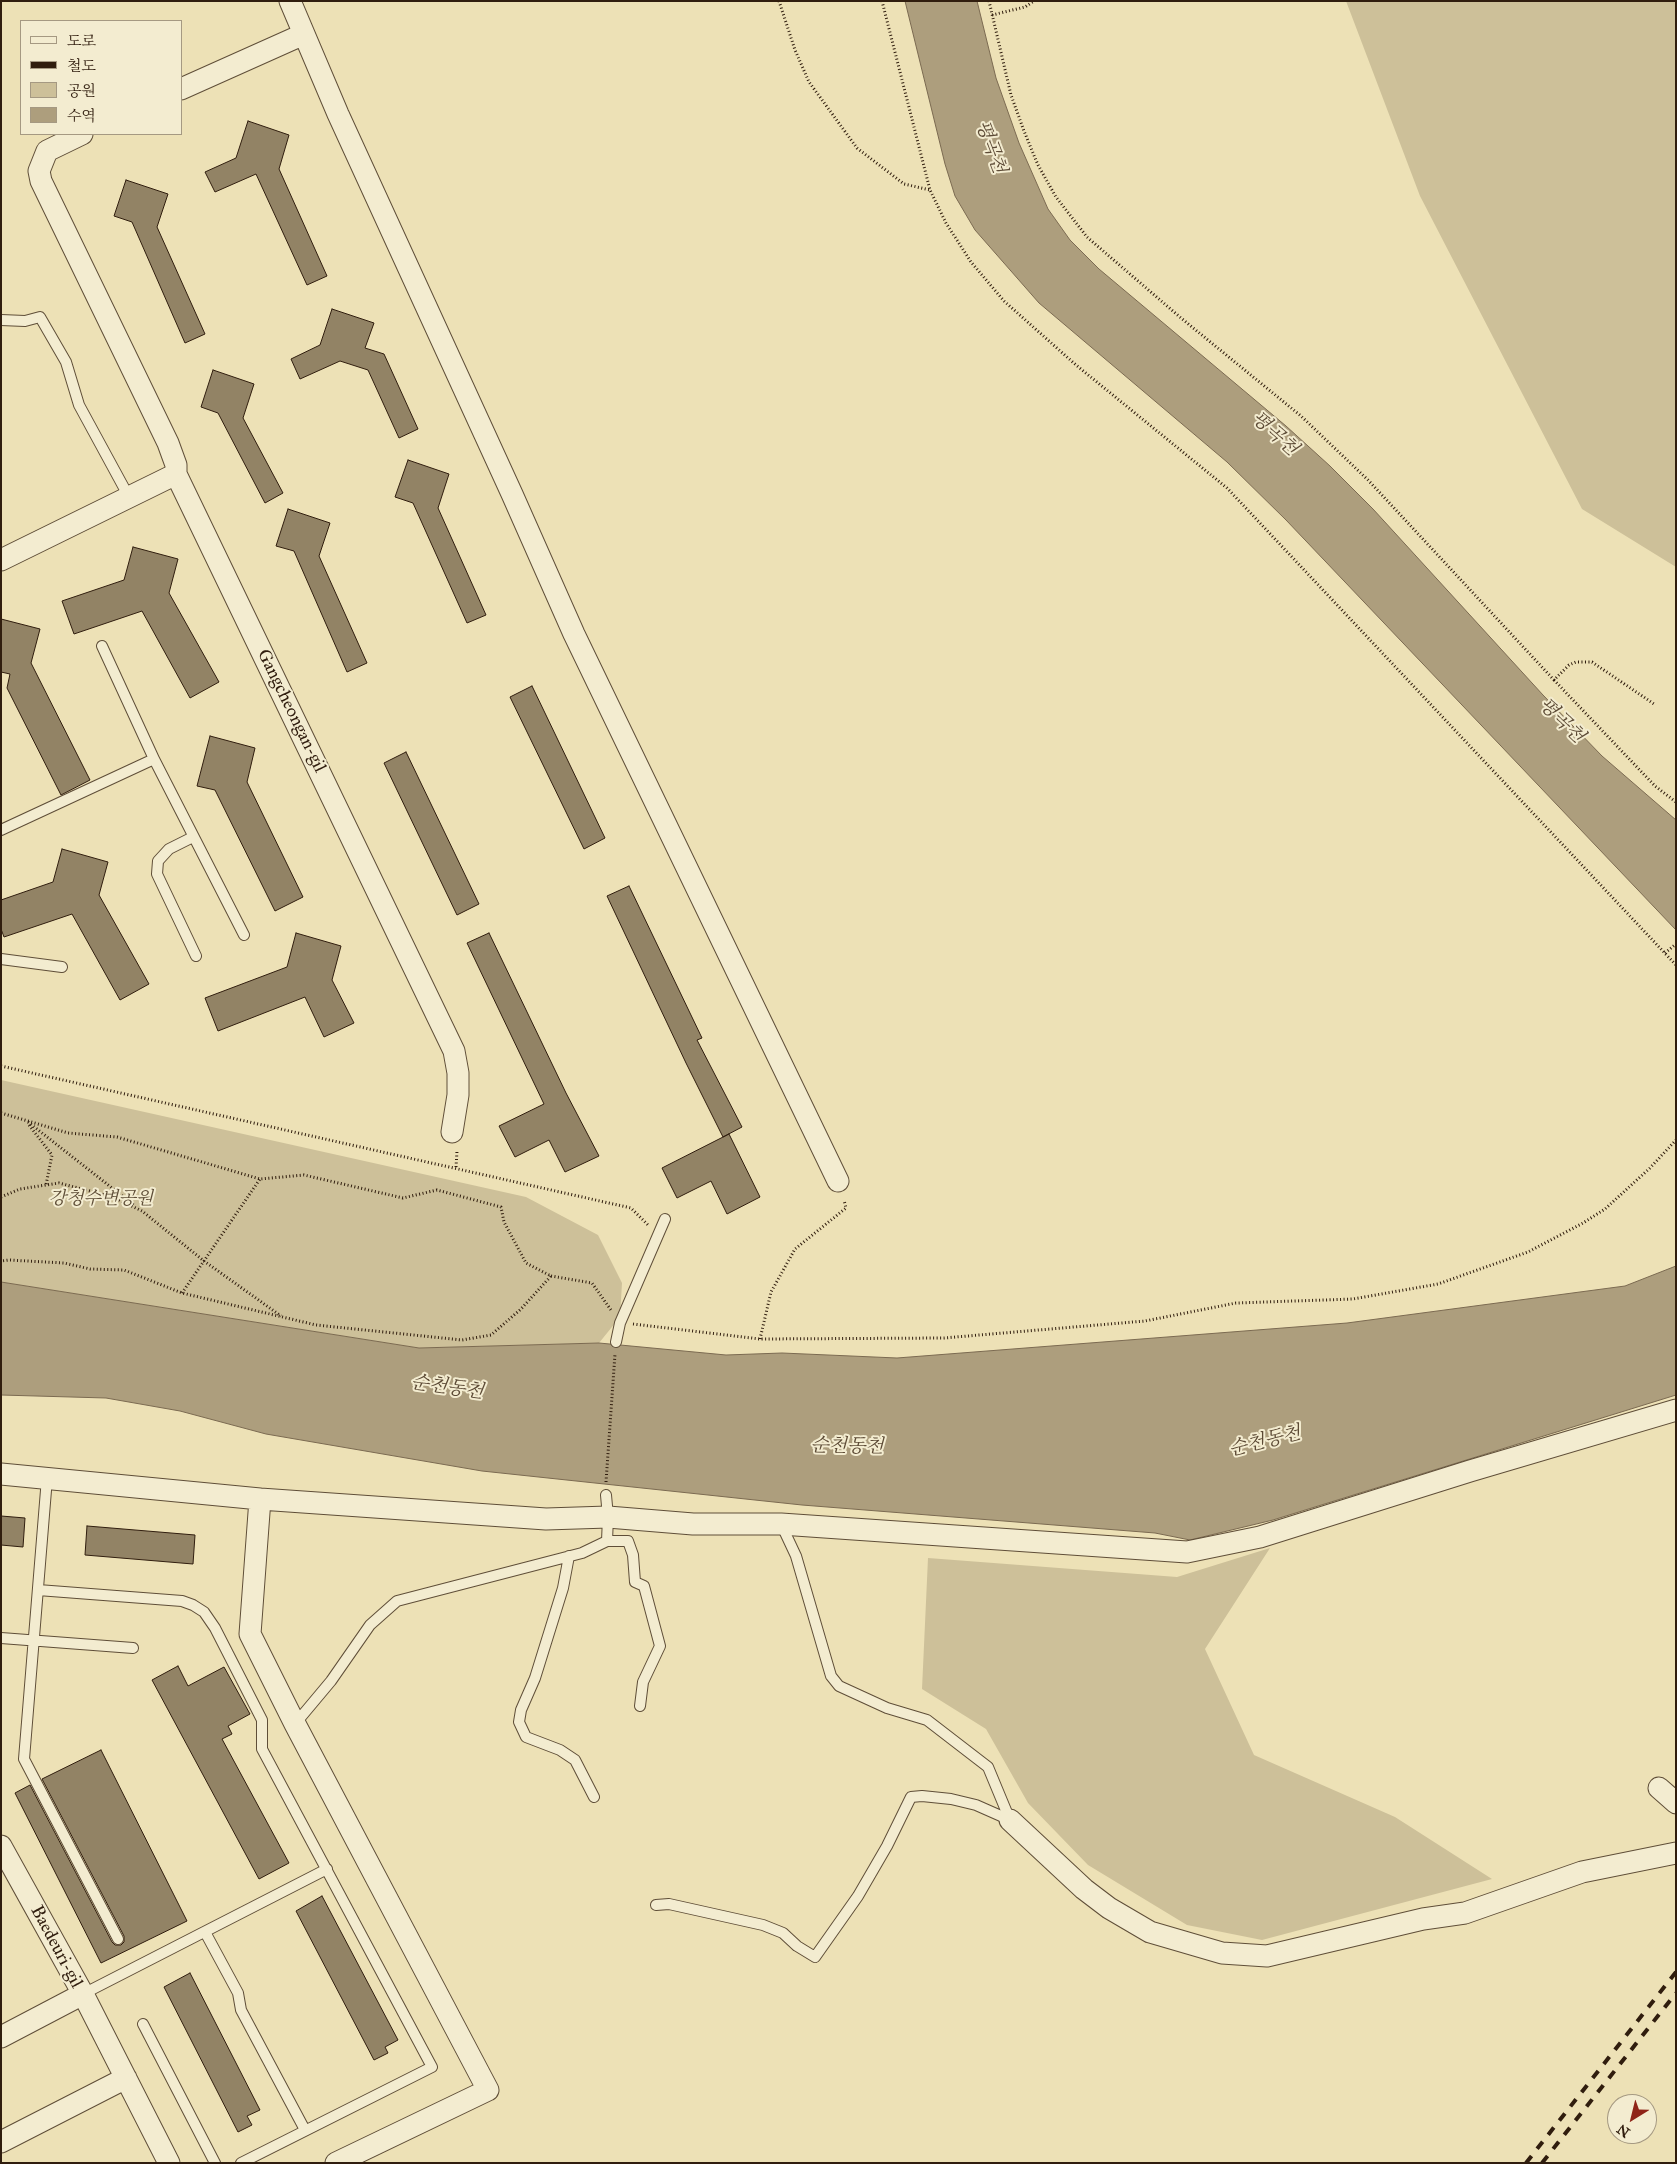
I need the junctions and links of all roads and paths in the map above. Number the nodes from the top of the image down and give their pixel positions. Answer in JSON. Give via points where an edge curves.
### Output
{"nodes":[{"id":1,"x":290,"y":1,"type":"edge"},
{"id":2,"x":779,"y":1,"type":"edge"},
{"id":3,"x":882,"y":1,"type":"edge"},
{"id":4,"x":989,"y":1,"type":"edge"},
{"id":5,"x":1034,"y":1,"type":"edge"},
{"id":6,"x":992,"y":15,"type":"junction"},
{"id":7,"x":304,"y":34,"type":"junction"},
{"id":8,"x":182,"y":89,"type":"edge"},
{"id":9,"x":80,"y":135,"type":"edge"},
{"id":10,"x":930,"y":190,"type":"junction"},
{"id":11,"x":1,"y":320,"type":"edge"},
{"id":12,"x":176,"y":474,"type":"junction"},
{"id":13,"x":129,"y":497,"type":"junction"},
{"id":14,"x":1,"y":560,"type":"edge"},
{"id":15,"x":102,"y":646,"type":"dead end"},
{"id":16,"x":1554,"y":680,"type":"junction"},
{"id":17,"x":1654,"y":704,"type":"dead end"},
{"id":18,"x":154,"y":759,"type":"junction"},
{"id":19,"x":1676,"y":802,"type":"edge"},
{"id":20,"x":1,"y":830,"type":"edge"},
{"id":21,"x":194,"y":836,"type":"junction"},
{"id":22,"x":244,"y":935,"type":"dead end"},
{"id":23,"x":1676,"y":944,"type":"edge"},
{"id":24,"x":1666,"y":953,"type":"junction"},
{"id":25,"x":196,"y":956,"type":"dead end"},
{"id":26,"x":1,"y":959,"type":"edge"},
{"id":27,"x":1676,"y":964,"type":"edge"},
{"id":28,"x":62,"y":967,"type":"dead end"},
{"id":29,"x":1,"y":1066,"type":"edge"},
{"id":30,"x":1,"y":1113,"type":"edge"},
{"id":31,"x":26,"y":1120,"type":"junction"},
{"id":32,"x":452,"y":1132,"type":"dead end"},
{"id":33,"x":1676,"y":1140,"type":"edge"},
{"id":34,"x":260,"y":1179,"type":"junction"},
{"id":35,"x":838,"y":1181,"type":"joint"},
{"id":36,"x":46,"y":1185,"type":"junction"},
{"id":37,"x":1,"y":1197,"type":"edge"},
{"id":38,"x":142,"y":1211,"type":"junction"},
{"id":39,"x":665,"y":1220,"type":"dead end"},
{"id":40,"x":659,"y":1237,"type":"junction"},
{"id":41,"x":1,"y":1261,"type":"edge"},
{"id":42,"x":204,"y":1261,"type":"junction"},
{"id":43,"x":551,"y":1276,"type":"junction"},
{"id":44,"x":182,"y":1293,"type":"junction"},
{"id":45,"x":283,"y":1317,"type":"junction"},
{"id":46,"x":620,"y":1323,"type":"junction"},
{"id":47,"x":760,"y":1340,"type":"junction"},
{"id":48,"x":616,"y":1342,"type":"joint"},
{"id":49,"x":1676,"y":1410,"type":"edge"},
{"id":50,"x":1,"y":1474,"type":"edge"},
{"id":51,"x":47,"y":1478,"type":"junction"},
{"id":52,"x":606,"y":1495,"type":"joint"},
{"id":53,"x":260,"y":1499,"type":"junction"},
{"id":54,"x":608,"y":1517,"type":"junction"},
{"id":55,"x":781,"y":1524,"type":"junction"},
{"id":56,"x":607,"y":1541,"type":"junction"},
{"id":57,"x":570,"y":1556,"type":"junction"},
{"id":58,"x":38,"y":1590,"type":"junction"},
{"id":59,"x":1,"y":1638,"type":"edge"},
{"id":60,"x":33,"y":1640,"type":"junction"},
{"id":61,"x":133,"y":1648,"type":"dead end"},
{"id":62,"x":640,"y":1706,"type":"dead end"},
{"id":63,"x":295,"y":1724,"type":"junction"},
{"id":64,"x":1659,"y":1788,"type":"dead end"},
{"id":65,"x":594,"y":1797,"type":"dead end"},
{"id":66,"x":1676,"y":1803,"type":"edge"},
{"id":67,"x":1010,"y":1820,"type":"junction"},
{"id":68,"x":1,"y":1846,"type":"edge"},
{"id":69,"x":1676,"y":1853,"type":"edge"},
{"id":70,"x":327,"y":1869,"type":"junction"},
{"id":71,"x":656,"y":1905,"type":"dead end"},
{"id":72,"x":205,"y":1932,"type":"junction"},
{"id":73,"x":118,"y":1939,"type":"dead end"},
{"id":74,"x":83,"y":1994,"type":"junction"},
{"id":75,"x":143,"y":2024,"type":"dead end"},
{"id":76,"x":1,"y":2037,"type":"edge"},
{"id":77,"x":126,"y":2078,"type":"junction"},
{"id":78,"x":305,"y":2130,"type":"junction"},
{"id":79,"x":1,"y":2142,"type":"edge"},
{"id":80,"x":169,"y":2163,"type":"edge"},
{"id":81,"x":215,"y":2163,"type":"edge"},
{"id":82,"x":241,"y":2163,"type":"edge"},
{"id":83,"x":336,"y":2163,"type":"edge"}],
"edges":[{"from":1,"to":7,"type":"street"},
{"from":2,"to":10,"type":"path","via":[[809,82],[856,148],[904,184]]},
{"from":3,"to":10,"type":"path"},
{"from":4,"to":6,"type":"path"},
{"from":5,"to":6,"type":"path","via":[[1025,7]]},
{"from":6,"to":16,"type":"path","via":[[1011,95],[1024,131],[1043,173],[1074,223],[1116,263],[1307,422],[1368,480]]},
{"from":7,"to":8,"type":"street"},
{"from":7,"to":35,"type":"street","via":[[574,634]]},
{"from":9,"to":12,"type":"street","name":"Gangcheongan-gil","via":[[47,150],[39,171],[41,181],[168,443]]},
{"from":10,"to":24,"type":"path","via":[[970,262],[1004,301],[1076,365],[1227,488]]},
{"from":11,"to":13,"type":"lane","via":[[26,321],[40,317],[66,362],[79,405]]},
{"from":12,"to":13,"type":"street"},
{"from":12,"to":32,"type":"street","name":"Gangcheongan-gil","via":[[454,1051],[458,1095]]},
{"from":13,"to":14,"type":"street"},
{"from":15,"to":18,"type":"lane"},
{"from":16,"to":17,"type":"path","via":[[1569,664],[1592,662]]},
{"from":16,"to":19,"type":"path","via":[[1655,786]]},
{"from":18,"to":20,"type":"lane"},
{"from":18,"to":21,"type":"lane"},
{"from":21,"to":22,"type":"lane"},
{"from":21,"to":25,"type":"lane","via":[[169,849],[158,861],[157,874]]},
{"from":23,"to":24,"type":"path"},
{"from":24,"to":27,"type":"path"},
{"from":26,"to":28,"type":"lane"},
{"from":29,"to":40,"type":"path","via":[[632,1208]]},
{"from":30,"to":31,"type":"path"},
{"from":31,"to":34,"type":"path","via":[[68,1134],[117,1137]]},
{"from":31,"to":36,"type":"path","via":[[52,1155]]},
{"from":31,"to":38,"type":"path"},
{"from":33,"to":47,"type":"path","via":[[1611,1203],[1583,1223],[1528,1252],[1438,1284],[1353,1299],[1236,1303],[1145,1321],[953,1337]]},
{"from":34,"to":42,"type":"path"},
{"from":34,"to":43,"type":"path","via":[[304,1175],[403,1198],[437,1190],[501,1207],[504,1222],[526,1263]]},
{"from":35,"to":47,"type":"path","via":[[846,1208],[795,1249],[772,1292]]},
{"from":36,"to":37,"type":"path","via":[[20,1189]]},
{"from":36,"to":38,"type":"path","via":[[59,1183],[113,1197]]},
{"from":38,"to":42,"type":"path"},
{"from":39,"to":40,"type":"lane"},
{"from":40,"to":46,"type":"lane"},
{"from":41,"to":44,"type":"path","via":[[64,1263],[90,1269],[124,1270]]},
{"from":42,"to":44,"type":"path"},
{"from":42,"to":45,"type":"path"},
{"from":43,"to":45,"type":"path","via":[[521,1309],[490,1335],[462,1340],[316,1324]]},
{"from":43,"to":46,"type":"path","via":[[592,1283]]},
{"from":44,"to":45,"type":"path"},
{"from":46,"to":47,"type":"path"},
{"from":46,"to":48,"type":"lane"},
{"from":48,"to":52,"type":"path"},
{"from":49,"to":55,"type":"street","via":[[1260,1537],[1187,1552]]},
{"from":50,"to":51,"type":"street"},
{"from":51,"to":53,"type":"street"},
{"from":51,"to":58,"type":"lane"},
{"from":52,"to":54,"type":"lane"},
{"from":53,"to":54,"type":"street","via":[[546,1519]]},
{"from":53,"to":63,"type":"street","via":[[250,1634]]},
{"from":54,"to":55,"type":"street","via":[[693,1524]]},
{"from":54,"to":56,"type":"lane"},
{"from":55,"to":67,"type":"lane","via":[[796,1556],[831,1676],[839,1686],[887,1708],[927,1720],[988,1767]]},
{"from":56,"to":57,"type":"lane"},
{"from":56,"to":62,"type":"lane","via":[[628,1541],[633,1555],[635,1582],[644,1586],[660,1646],[643,1682]]},
{"from":57,"to":63,"type":"lane","via":[[397,1601],[370,1625],[331,1681]]},
{"from":57,"to":65,"type":"lane","via":[[563,1588],[519,1722],[526,1738],[560,1750],[575,1760]]},
{"from":58,"to":60,"type":"lane"},
{"from":58,"to":70,"type":"lane","via":[[182,1601],[204,1612],[262,1720],[262,1749]]},
{"from":59,"to":60,"type":"lane"},
{"from":60,"to":61,"type":"lane"},
{"from":60,"to":73,"type":"lane","via":[[24,1759]]},
{"from":63,"to":83,"type":"street","via":[[488,2090]]},
{"from":64,"to":66,"type":"street"},
{"from":67,"to":69,"type":"street","via":[[1084,1890],[1150,1932],[1222,1953],[1267,1956],[1423,1919],[1465,1914],[1582,1872]]},
{"from":67,"to":71,"type":"lane","via":[[976,1805],[951,1799],[911,1798],[858,1896],[815,1957],[783,1933],[763,1925],[669,1904]]},
{"from":68,"to":74,"type":"street","name":"Baedeuri-gil"},
{"from":70,"to":72,"type":"lane"},
{"from":70,"to":78,"type":"lane","via":[[432,2067]]},
{"from":72,"to":74,"type":"lane"},
{"from":72,"to":78,"type":"lane","via":[[238,1993],[241,2010]]},
{"from":74,"to":76,"type":"street","name":"Baedeuri-gil"},
{"from":74,"to":77,"type":"street"},
{"from":75,"to":81,"type":"lane"},
{"from":77,"to":79,"type":"street"},
{"from":77,"to":80,"type":"street"},
{"from":78,"to":82,"type":"lane"}]}
